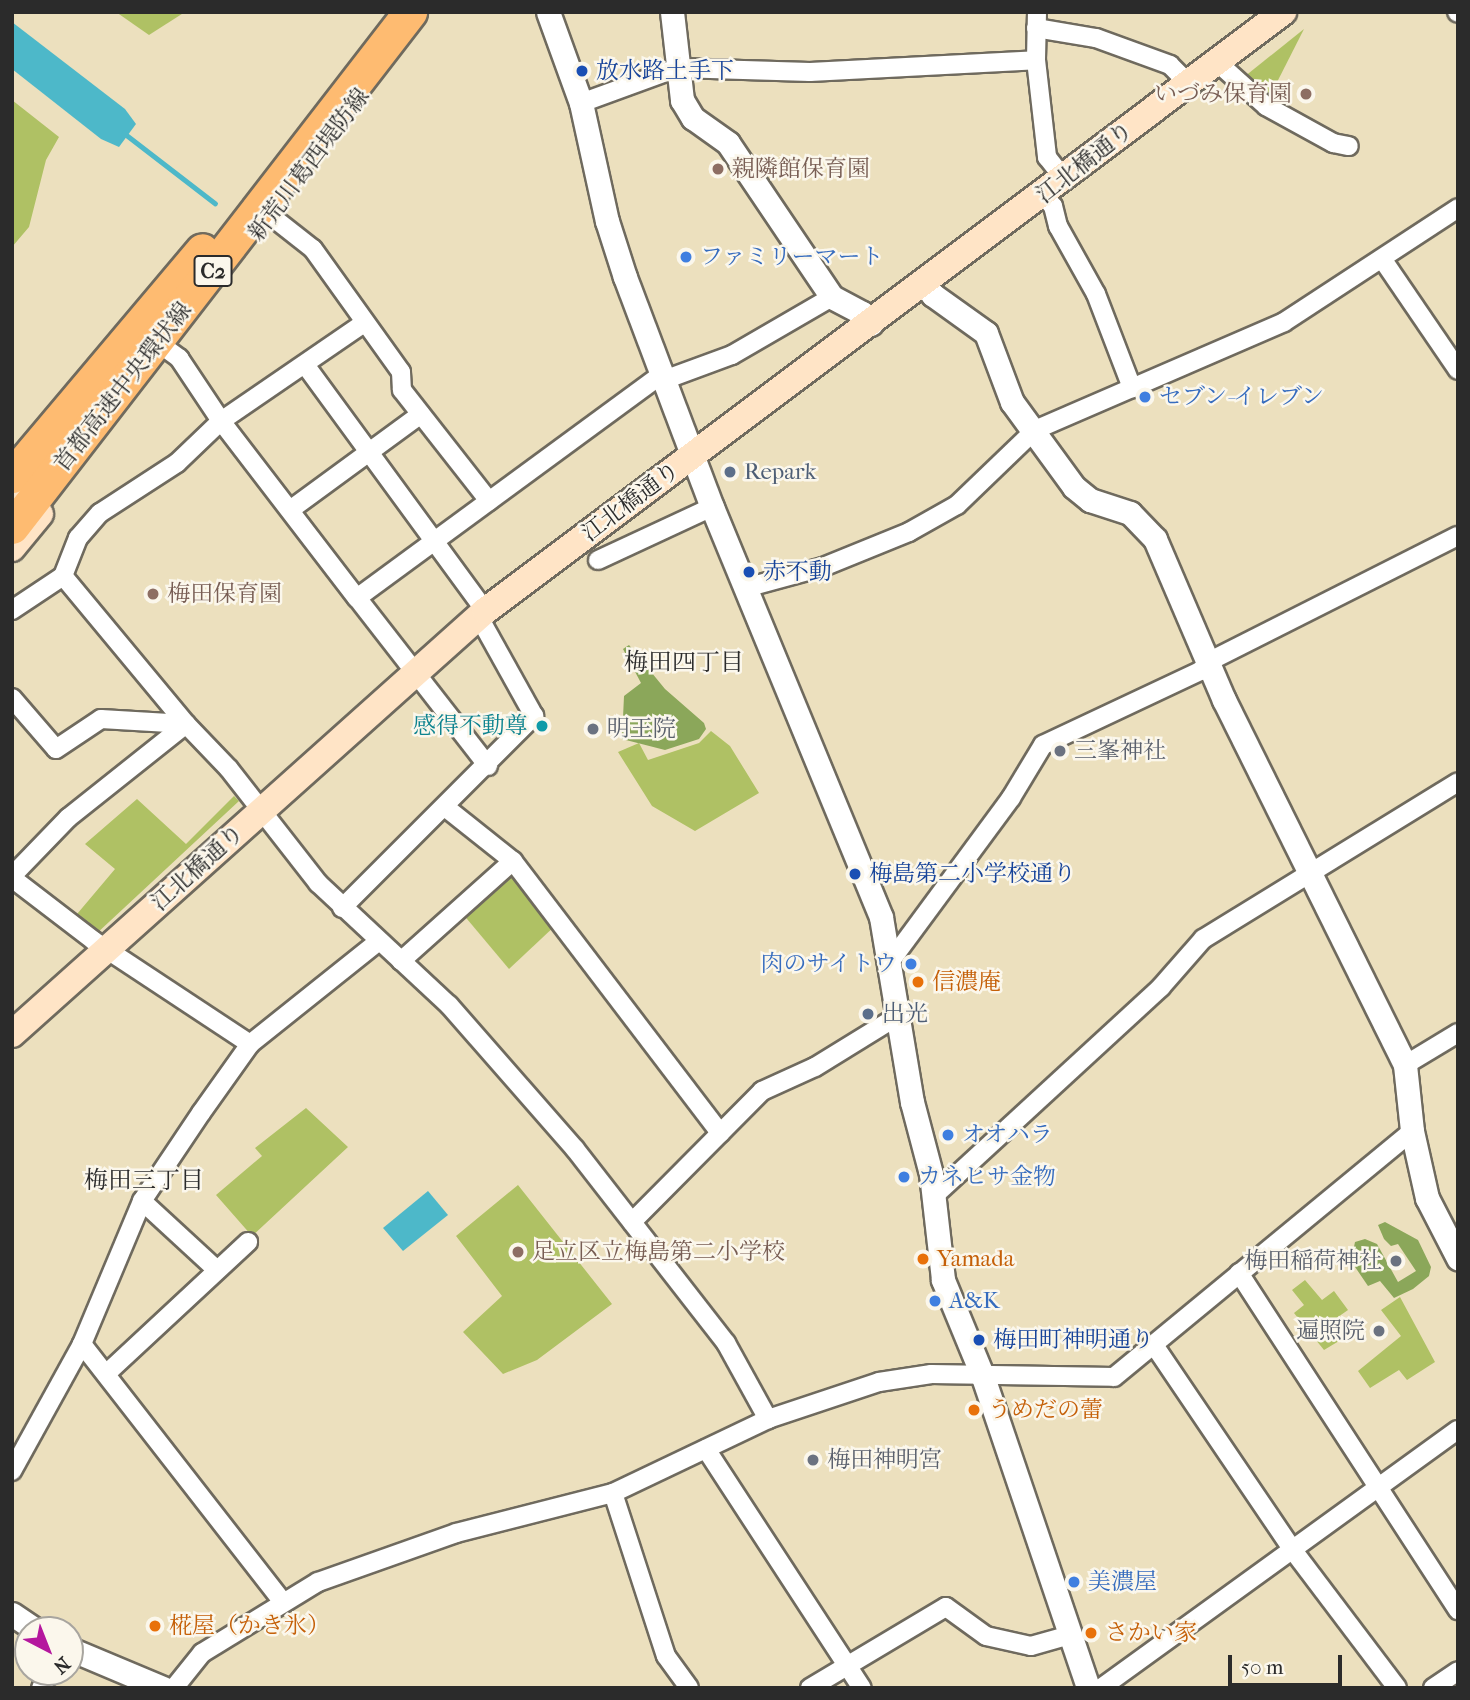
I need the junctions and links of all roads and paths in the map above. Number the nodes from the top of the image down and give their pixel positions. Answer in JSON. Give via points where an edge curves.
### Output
{"nodes":[{"id":1,"x":386,"y":12,"type":"edge"},
{"id":2,"x":396,"y":12,"type":"edge"},
{"id":3,"x":410,"y":12,"type":"edge"},
{"id":4,"x":423,"y":12,"type":"edge"},
{"id":5,"x":548,"y":12,"type":"edge"},
{"id":6,"x":672,"y":12,"type":"edge"},
{"id":7,"x":1283,"y":12,"type":"edge"},
{"id":8,"x":1037,"y":20,"type":"edge"},
{"id":9,"x":1035,"y":60,"type":"junction"},
{"id":10,"x":1217,"y":62,"type":"junction"},
{"id":11,"x":677,"y":68,"type":"junction"},
{"id":12,"x":1189,"y":84,"type":"junction"},
{"id":13,"x":581,"y":103,"type":"junction"},
{"id":14,"x":1349,"y":146,"type":"dead end"},
{"id":15,"x":1064,"y":179,"type":"junction"},
{"id":16,"x":1043,"y":195,"type":"junction"},
{"id":17,"x":1458,"y":208,"type":"edge"},
{"id":18,"x":271,"y":216,"type":"junction"},
{"id":19,"x":1383,"y":260,"type":"junction"},
{"id":20,"x":924,"y":284,"type":"junction"},
{"id":21,"x":832,"y":297,"type":"junction"},
{"id":22,"x":365,"y":323,"type":"junction"},
{"id":23,"x":871,"y":324,"type":"junction"},
{"id":24,"x":168,"y":350,"type":"junction"},
{"id":25,"x":306,"y":366,"type":"junction"},
{"id":26,"x":1458,"y":370,"type":"edge"},
{"id":27,"x":663,"y":377,"type":"junction"},
{"id":28,"x":1132,"y":388,"type":"junction"},
{"id":29,"x":421,"y":414,"type":"junction"},
{"id":30,"x":221,"y":421,"type":"junction"},
{"id":31,"x":1035,"y":430,"type":"junction"},
{"id":32,"x":368,"y":451,"type":"junction"},
{"id":33,"x":693,"y":456,"type":"junction"},
{"id":34,"x":12,"y":476,"type":"edge"},
{"id":35,"x":12,"y":498,"type":"edge"},
{"id":36,"x":489,"y":501,"type":"junction"},
{"id":37,"x":712,"y":507,"type":"junction"},
{"id":38,"x":290,"y":510,"type":"junction"},
{"id":39,"x":12,"y":527,"type":"edge"},
{"id":40,"x":1458,"y":536,"type":"edge"},
{"id":41,"x":436,"y":540,"type":"junction"},
{"id":42,"x":12,"y":548,"type":"edge"},
{"id":43,"x":597,"y":560,"type":"dead end"},
{"id":44,"x":62,"y":576,"type":"junction"},
{"id":45,"x":745,"y":588,"type":"junction"},
{"id":46,"x":357,"y":598,"type":"junction"},
{"id":47,"x":12,"y":610,"type":"edge"},
{"id":48,"x":482,"y":614,"type":"junction"},
{"id":49,"x":1208,"y":665,"type":"junction"},
{"id":50,"x":414,"y":673,"type":"junction"},
{"id":51,"x":12,"y":698,"type":"edge"},
{"id":52,"x":186,"y":724,"type":"junction"},
{"id":53,"x":488,"y":766,"type":"junction"},
{"id":54,"x":1458,"y":782,"type":"edge"},
{"id":55,"x":445,"y":807,"type":"junction"},
{"id":56,"x":260,"y":810,"type":"junction"},
{"id":57,"x":513,"y":861,"type":"junction"},
{"id":58,"x":1309,"y":872,"type":"junction"},
{"id":59,"x":12,"y":877,"type":"edge"},
{"id":60,"x":342,"y":908,"type":"junction"},
{"id":61,"x":379,"y":941,"type":"junction"},
{"id":62,"x":107,"y":950,"type":"junction"},
{"id":63,"x":401,"y":961,"type":"junction"},
{"id":64,"x":890,"y":962,"type":"junction"},
{"id":65,"x":898,"y":1016,"type":"junction"},
{"id":66,"x":12,"y":1034,"type":"edge"},
{"id":67,"x":1457,"y":1034,"type":"edge"},
{"id":68,"x":250,"y":1044,"type":"junction"},
{"id":69,"x":1405,"y":1065,"type":"junction"},
{"id":70,"x":1412,"y":1131,"type":"junction"},
{"id":71,"x":720,"y":1133,"type":"junction"},
{"id":72,"x":934,"y":1195,"type":"junction"},
{"id":73,"x":142,"y":1201,"type":"junction"},
{"id":74,"x":632,"y":1222,"type":"junction"},
{"id":75,"x":248,"y":1242,"type":"dead end"},
{"id":76,"x":1458,"y":1258,"type":"edge"},
{"id":77,"x":216,"y":1269,"type":"junction"},
{"id":78,"x":1239,"y":1273,"type":"junction"},
{"id":79,"x":82,"y":1344,"type":"junction"},
{"id":80,"x":1154,"y":1345,"type":"junction"},
{"id":81,"x":106,"y":1374,"type":"junction"},
{"id":82,"x":983,"y":1377,"type":"junction"},
{"id":83,"x":768,"y":1419,"type":"junction"},
{"id":84,"x":1458,"y":1430,"type":"edge"},
{"id":85,"x":706,"y":1449,"type":"junction"},
{"id":86,"x":12,"y":1471,"type":"edge"},
{"id":87,"x":1380,"y":1486,"type":"junction"},
{"id":88,"x":613,"y":1493,"type":"junction"},
{"id":89,"x":1292,"y":1549,"type":"junction"},
{"id":90,"x":282,"y":1601,"type":"junction"},
{"id":91,"x":1458,"y":1610,"type":"edge"},
{"id":92,"x":1070,"y":1635,"type":"junction"},
{"id":93,"x":84,"y":1655,"type":"edge"},
{"id":94,"x":847,"y":1665,"type":"junction"},
{"id":95,"x":1458,"y":1671,"type":"edge"},
{"id":96,"x":163,"y":1688,"type":"edge"},
{"id":97,"x":174,"y":1688,"type":"edge"},
{"id":98,"x":689,"y":1688,"type":"edge"},
{"id":99,"x":810,"y":1688,"type":"edge"},
{"id":100,"x":862,"y":1688,"type":"edge"},
{"id":101,"x":1088,"y":1688,"type":"edge"},
{"id":102,"x":1101,"y":1688,"type":"edge"},
{"id":103,"x":1398,"y":1688,"type":"edge"},
{"id":104,"x":1433,"y":1688,"type":"edge"}],
"edges":[{"from":1,"to":34,"type":"highway","name":"首都高速中央環状線","number":"C2","via":[[238,206]]},
{"from":2,"to":35,"type":"main road","name":"新荒川葛西堤防線","via":[[251,202]]},
{"from":3,"to":39,"type":"highway","name":"首都高速中央環状線","number":"C2"},
{"from":4,"to":18,"type":"main road","name":"新荒川葛西堤防線"},
{"from":5,"to":13,"type":"street"},
{"from":6,"to":11,"type":"street"},
{"from":7,"to":10,"type":"main road","name":"江北橋通り"},
{"from":8,"to":9,"type":"street"},
{"from":8,"to":12,"type":"street","via":[[1170,65]]},
{"from":9,"to":11,"type":"street","via":[[810,72]]},
{"from":9,"to":15,"type":"street","via":[[1047,158]]},
{"from":10,"to":12,"type":"main road","name":"江北橋通り"},
{"from":10,"to":14,"type":"street","via":[[1266,106],[1333,143]]},
{"from":11,"to":13,"type":"street"},
{"from":11,"to":21,"type":"street","via":[[682,100],[694,118],[728,143]]},
{"from":12,"to":15,"type":"main road","name":"江北橋通り"},
{"from":13,"to":27,"type":"street","via":[[607,221]]},
{"from":15,"to":16,"type":"main road","name":"江北橋通り"},
{"from":16,"to":20,"type":"main road","name":"江北橋通り"},
{"from":16,"to":28,"type":"street","via":[[1053,206],[1058,226],[1096,294]]},
{"from":17,"to":19,"type":"street"},
{"from":18,"to":22,"type":"street","via":[[313,249]]},
{"from":18,"to":24,"type":"main road","name":"新荒川葛西堤防線"},
{"from":19,"to":26,"type":"street"},
{"from":19,"to":28,"type":"street","via":[[1284,322]]},
{"from":20,"to":23,"type":"main road","name":"江北橋通り"},
{"from":20,"to":31,"type":"street","via":[[986,333],[1013,402]]},
{"from":21,"to":23,"type":"street","via":[[862,313]]},
{"from":21,"to":27,"type":"street","via":[[732,355]]},
{"from":22,"to":25,"type":"street"},
{"from":22,"to":29,"type":"street","via":[[401,372],[402,390]]},
{"from":23,"to":33,"type":"main road","name":"江北橋通り"},
{"from":24,"to":30,"type":"street","via":[[179,358]]},
{"from":24,"to":42,"type":"main road","name":"新荒川葛西堤防線"},
{"from":25,"to":30,"type":"street"},
{"from":25,"to":32,"type":"street"},
{"from":27,"to":33,"type":"street"},
{"from":27,"to":36,"type":"street"},
{"from":28,"to":31,"type":"street"},
{"from":29,"to":32,"type":"street"},
{"from":29,"to":36,"type":"street"},
{"from":30,"to":38,"type":"street"},
{"from":30,"to":44,"type":"street","via":[[177,463],[100,513],[78,538]]},
{"from":31,"to":45,"type":"street","via":[[957,505],[928,521],[822,567]]},
{"from":31,"to":49,"type":"street","via":[[1074,487],[1090,500],[1130,513],[1148,528]]},
{"from":32,"to":38,"type":"street"},
{"from":32,"to":41,"type":"street"},
{"from":33,"to":37,"type":"street"},
{"from":33,"to":48,"type":"main road","name":"江北橋通り"},
{"from":36,"to":41,"type":"street"},
{"from":37,"to":43,"type":"street"},
{"from":37,"to":45,"type":"street"},
{"from":38,"to":46,"type":"street"},
{"from":40,"to":49,"type":"street"},
{"from":41,"to":46,"type":"street"},
{"from":41,"to":48,"type":"street"},
{"from":44,"to":47,"type":"street"},
{"from":44,"to":52,"type":"street"},
{"from":45,"to":64,"type":"street","via":[[875,900]]},
{"from":46,"to":50,"type":"street"},
{"from":48,"to":50,"type":"main road","name":"江北橋通り"},
{"from":48,"to":53,"type":"street","via":[[534,716]]},
{"from":49,"to":58,"type":"street"},
{"from":49,"to":64,"type":"street","via":[[1043,745],[1010,798]]},
{"from":50,"to":53,"type":"street"},
{"from":50,"to":56,"type":"main road","name":"江北橋通り"},
{"from":51,"to":52,"type":"street","via":[[57,749],[101,719]]},
{"from":52,"to":56,"type":"street"},
{"from":52,"to":59,"type":"street","via":[[68,818]]},
{"from":53,"to":55,"type":"street"},
{"from":54,"to":58,"type":"street"},
{"from":55,"to":57,"type":"street"},
{"from":55,"to":60,"type":"street"},
{"from":56,"to":60,"type":"street"},
{"from":56,"to":62,"type":"main road","name":"江北橋通り"},
{"from":57,"to":63,"type":"street"},
{"from":57,"to":71,"type":"street"},
{"from":58,"to":69,"type":"street"},
{"from":58,"to":72,"type":"street","via":[[1203,939],[1161,987]]},
{"from":59,"to":62,"type":"street"},
{"from":60,"to":61,"type":"street"},
{"from":61,"to":63,"type":"street"},
{"from":61,"to":68,"type":"street"},
{"from":62,"to":66,"type":"main road","name":"江北橋通り"},
{"from":62,"to":68,"type":"street"},
{"from":63,"to":74,"type":"street","via":[[449,1005],[529,1095]]},
{"from":64,"to":65,"type":"street"},
{"from":65,"to":71,"type":"street","via":[[815,1067],[774,1084]]},
{"from":65,"to":72,"type":"street"},
{"from":67,"to":69,"type":"street"},
{"from":68,"to":73,"type":"street"},
{"from":69,"to":70,"type":"street"},
{"from":70,"to":76,"type":"street","via":[[1427,1198]]},
{"from":70,"to":78,"type":"street"},
{"from":71,"to":74,"type":"street"},
{"from":72,"to":82,"type":"street","via":[[943,1280]]},
{"from":73,"to":77,"type":"street"},
{"from":73,"to":79,"type":"street"},
{"from":74,"to":83,"type":"street","via":[[726,1343]]},
{"from":75,"to":77,"type":"street"},
{"from":77,"to":81,"type":"street"},
{"from":78,"to":80,"type":"street"},
{"from":78,"to":87,"type":"street"},
{"from":79,"to":81,"type":"street"},
{"from":79,"to":86,"type":"street"},
{"from":80,"to":82,"type":"street","via":[[1114,1377]]},
{"from":80,"to":89,"type":"street"},
{"from":81,"to":90,"type":"street"},
{"from":82,"to":83,"type":"street","via":[[931,1374],[879,1382]]},
{"from":82,"to":92,"type":"street"},
{"from":83,"to":85,"type":"street"},
{"from":84,"to":87,"type":"street"},
{"from":85,"to":88,"type":"street"},
{"from":85,"to":94,"type":"street"},
{"from":87,"to":89,"type":"street"},
{"from":87,"to":91,"type":"street"},
{"from":88,"to":90,"type":"street","via":[[456,1533],[346,1570]]},
{"from":88,"to":98,"type":"street","via":[[666,1656]]},
{"from":89,"to":102,"type":"street"},
{"from":89,"to":103,"type":"street"},
{"from":90,"to":97,"type":"street","via":[[202,1653]]},
{"from":92,"to":94,"type":"street","via":[[1031,1646],[986,1636],[973,1631],[946,1607]]},
{"from":92,"to":101,"type":"street"},
{"from":93,"to":96,"type":"street"},
{"from":94,"to":99,"type":"street"},
{"from":94,"to":100,"type":"street"},
{"from":95,"to":104,"type":"street"}]}
